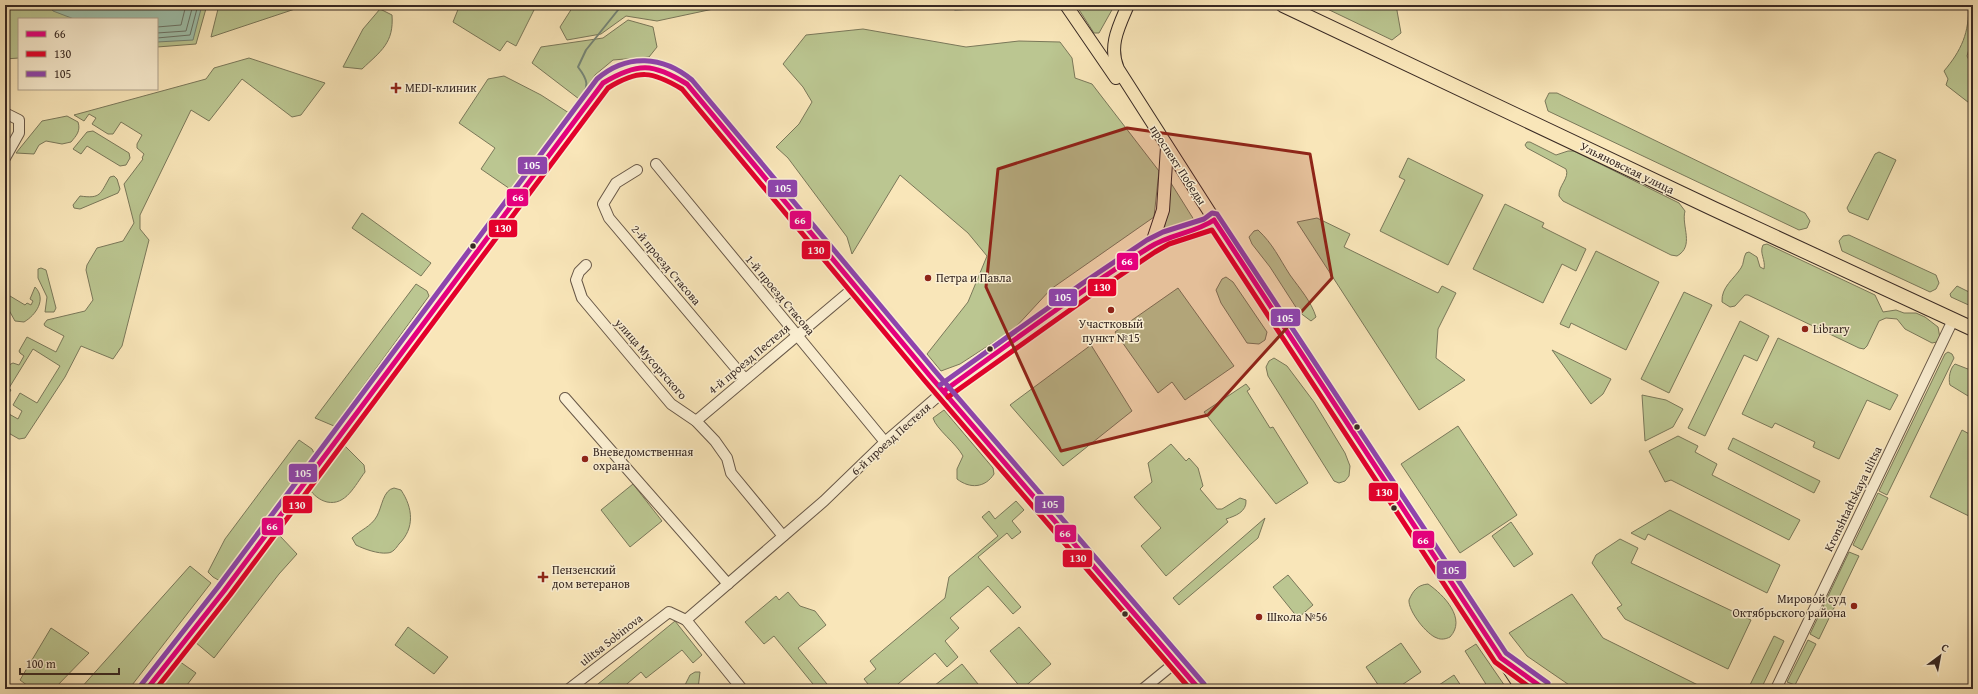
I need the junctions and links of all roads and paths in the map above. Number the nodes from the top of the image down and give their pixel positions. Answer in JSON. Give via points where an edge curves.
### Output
{"nodes":[{"id":1,"x":1066,"y":5,"type":"edge"},
{"id":2,"x":1128,"y":5,"type":"edge"},
{"id":3,"x":1283,"y":5,"type":"edge"},
{"id":4,"x":1300,"y":5,"type":"edge"},
{"id":5,"x":1118,"y":29,"type":"junction"},
{"id":6,"x":1091,"y":42,"type":"junction"},
{"id":7,"x":5,"y":113,"type":"edge"},
{"id":8,"x":1145,"y":113,"type":"junction"},
{"id":9,"x":1167,"y":147,"type":"junction"},
{"id":10,"x":5,"y":158,"type":"edge"},
{"id":11,"x":656,"y":164,"type":"dead end"},
{"id":12,"x":637,"y":170,"type":"dead end"},
{"id":13,"x":1214,"y":220,"type":"junction"},
{"id":14,"x":1151,"y":246,"type":"junction"},
{"id":15,"x":586,"y":265,"type":"dead end"},
{"id":16,"x":856,"y":286,"type":"junction"},
{"id":17,"x":1955,"y":317,"type":"junction"},
{"id":18,"x":1973,"y":322,"type":"edge"},
{"id":19,"x":1973,"y":329,"type":"edge"},
{"id":20,"x":797,"y":335,"type":"junction"},
{"id":21,"x":745,"y":379,"type":"junction"},
{"id":22,"x":944,"y":391,"type":"junction"},
{"id":23,"x":565,"y":398,"type":"dead end"},
{"id":24,"x":696,"y":421,"type":"junction"},
{"id":25,"x":885,"y":442,"type":"junction"},
{"id":26,"x":783,"y":536,"type":"junction"},
{"id":27,"x":728,"y":584,"type":"junction"},
{"id":28,"x":686,"y":620,"type":"junction"},
{"id":29,"x":1501,"y":658,"type":"junction"},
{"id":30,"x":1176,"y":662,"type":"junction"},
{"id":31,"x":147,"y":689,"type":"edge"},
{"id":32,"x":569,"y":689,"type":"edge"},
{"id":33,"x":742,"y":689,"type":"edge"},
{"id":34,"x":1143,"y":689,"type":"edge"},
{"id":35,"x":1198,"y":689,"type":"edge"},
{"id":36,"x":1522,"y":689,"type":"edge"},
{"id":37,"x":1544,"y":689,"type":"edge"},
{"id":38,"x":1776,"y":689,"type":"edge"}],
"edges":[{"from":1,"to":6,"type":"main road","name":"проспект Победы"},
{"from":2,"to":5,"type":"main road","name":"проспект Победы"},
{"from":3,"to":17,"type":"highway","name":"Ульяновская улица","via":[[1714,209]]},
{"from":4,"to":17,"type":"highway","name":"Ульяновская улица"},
{"from":5,"to":6,"type":"main road","via":[[1107,45],[1100,47]]},
{"from":5,"to":8,"type":"main road","name":"проспект Победы","via":[[1113,50],[1115,64]]},
{"from":6,"to":8,"type":"main road","name":"проспект Победы","via":[[1112,73]]},
{"from":7,"to":10,"type":"street","via":[[19,120],[19,133]]},
{"from":8,"to":9,"type":"main road","name":"проспект Победы"},
{"from":9,"to":13,"type":"main road","name":"проспект Победы"},
{"from":9,"to":14,"type":"main road","via":[[1163,210]]},
{"from":11,"to":20,"type":"street","name":"1-й проезд Стасова"},
{"from":12,"to":21,"type":"street","name":"2-й проезд Стасова","via":[[616,183],[603,204],[609,218]]},
{"from":13,"to":14,"type":"main road","name":"6-й проезд Пестеля"},
{"from":13,"to":29,"type":"main road","name":"проспект Победы"},
{"from":14,"to":22,"type":"main road","name":"6-й проезд Пестеля"},
{"from":15,"to":24,"type":"street","name":"улица Мусоргского","via":[[576,280],[582,298],[671,404]]},
{"from":16,"to":20,"type":"street","name":"4-й проезд Пестеля"},
{"from":16,"to":22,"type":"main road"},
{"from":16,"to":31,"type":"main road","via":[[687,84],[665,71],[643,66],[620,72],[603,83],[243,566]]},
{"from":17,"to":18,"type":"highway","name":"Ульяновская улица"},
{"from":17,"to":19,"type":"highway","name":"Ульяновская улица"},
{"from":17,"to":38,"type":"street","name":"Kronshtadtskaya ulitsa"},
{"from":20,"to":21,"type":"street","name":"4-й проезд Пестеля"},
{"from":20,"to":25,"type":"street","name":"1-й проезд Стасова"},
{"from":21,"to":24,"type":"street","name":"4-й проезд Пестеля"},
{"from":22,"to":25,"type":"street","name":"6-й проезд Пестеля"},
{"from":22,"to":30,"type":"main road"},
{"from":23,"to":27,"type":"street"},
{"from":24,"to":26,"type":"street","name":"улица Мусоргского","via":[[721,448],[731,473]]},
{"from":25,"to":26,"type":"street","name":"6-й проезд Пестеля","via":[[824,501]]},
{"from":26,"to":27,"type":"street","name":"6-й проезд Пестеля"},
{"from":27,"to":28,"type":"street","name":"6-й проезд Пестеля"},
{"from":28,"to":32,"type":"street","name":"ulitsa Sobinova","via":[[669,612]]},
{"from":28,"to":33,"type":"street"},
{"from":29,"to":36,"type":"main road","name":"проспект Победы"},
{"from":29,"to":37,"type":"main road","name":"проспект Победы"},
{"from":30,"to":34,"type":"street"},
{"from":30,"to":35,"type":"main road"}]}
